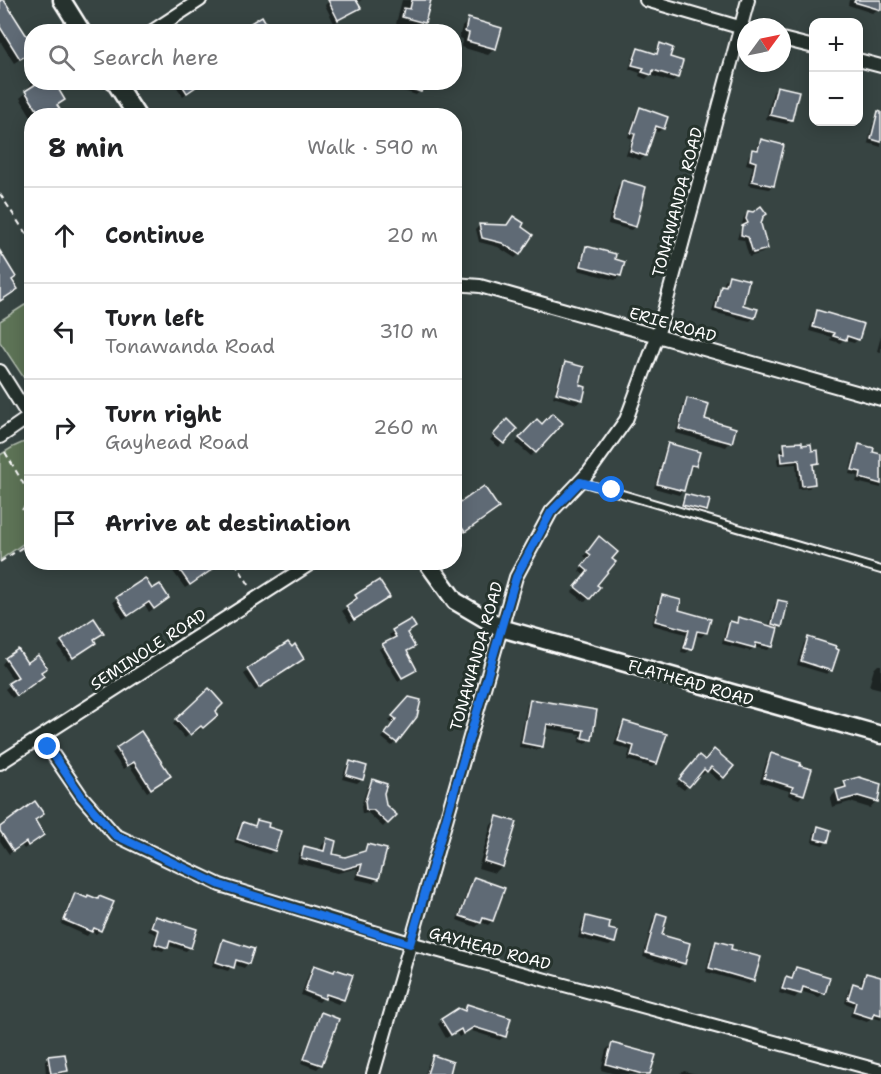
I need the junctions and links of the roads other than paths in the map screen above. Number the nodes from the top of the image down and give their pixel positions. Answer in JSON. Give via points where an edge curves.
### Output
{"nodes":[{"id":1,"x":63,"y":0,"type":"edge"},
{"id":2,"x":200,"y":0,"type":"edge"},
{"id":3,"x":646,"y":0,"type":"edge"},
{"id":4,"x":748,"y":0,"type":"edge"},
{"id":5,"x":746,"y":18,"type":"edge"},
{"id":6,"x":77,"y":24,"type":"edge"},
{"id":7,"x":162,"y":24,"type":"edge"},
{"id":8,"x":737,"y":27,"type":"edge"},
{"id":9,"x":791,"y":41,"type":"edge"},
{"id":10,"x":809,"y":46,"type":"edge"},
{"id":11,"x":737,"y":54,"type":"edge"},
{"id":12,"x":863,"y":61,"type":"edge"},
{"id":13,"x":881,"y":66,"type":"edge"},
{"id":14,"x":120,"y":90,"type":"edge"},
{"id":15,"x":132,"y":108,"type":"edge"},
{"id":16,"x":462,"y":285,"type":"edge"},
{"id":17,"x":657,"y":337,"type":"junction"},
{"id":18,"x":0,"y":371,"type":"edge"},
{"id":19,"x":881,"y":399,"type":"edge"},
{"id":20,"x":24,"y":408,"type":"edge"},
{"id":21,"x":24,"y":421,"type":"edge"},
{"id":22,"x":0,"y":437,"type":"edge"},
{"id":23,"x":580,"y":482,"type":"junction"},
{"id":24,"x":301,"y":570,"type":"edge"},
{"id":25,"x":433,"y":570,"type":"edge"},
{"id":26,"x":881,"y":570,"type":"edge"},
{"id":27,"x":501,"y":628,"type":"junction"},
{"id":28,"x":881,"y":735,"type":"edge"},
{"id":29,"x":41,"y":737,"type":"junction"},
{"id":30,"x":0,"y":764,"type":"edge"},
{"id":31,"x":410,"y":944,"type":"junction"},
{"id":32,"x":881,"y":1071,"type":"edge"},
{"id":33,"x":373,"y":1074,"type":"edge"}],
"edges":[{"from":1,"to":6,"type":"street"},
{"from":2,"to":7,"type":"street"},
{"from":3,"to":8,"type":"street"},
{"from":4,"to":5,"type":"street","name":"TONAWANDA ROAD"},
{"from":9,"to":10,"type":"street"},
{"from":11,"to":17,"type":"street","name":"TONAWANDA ROAD"},
{"from":12,"to":13,"type":"street"},
{"from":14,"to":15,"type":"street"},
{"from":16,"to":17,"type":"street","name":"ERIE ROAD","via":[[480,286]]},
{"from":17,"to":19,"type":"street","name":"ERIE ROAD"},
{"from":17,"to":23,"type":"street","name":"TONAWANDA ROAD","via":[[626,420]]},
{"from":18,"to":20,"type":"street"},
{"from":21,"to":22,"type":"street"},
{"from":23,"to":26,"type":"lane"},
{"from":23,"to":27,"type":"street","name":"TONAWANDA ROAD","via":[[551,512],[516,577]]},
{"from":24,"to":29,"type":"street","name":"SEMINOLE ROAD"},
{"from":25,"to":27,"type":"street","name":"FLATHEAD ROAD","via":[[454,601]]},
{"from":27,"to":28,"type":"street","name":"FLATHEAD ROAD"},
{"from":27,"to":31,"type":"street","name":"TONAWANDA ROAD"},
{"from":29,"to":30,"type":"street","name":"SEMINOLE ROAD"},
{"from":29,"to":31,"type":"street","name":"GAYHEAD ROAD","via":[[82,797],[115,835],[220,885]]},
{"from":31,"to":32,"type":"street","name":"GAYHEAD ROAD"},
{"from":31,"to":33,"type":"street","name":"TONAWANDA ROAD"}]}
